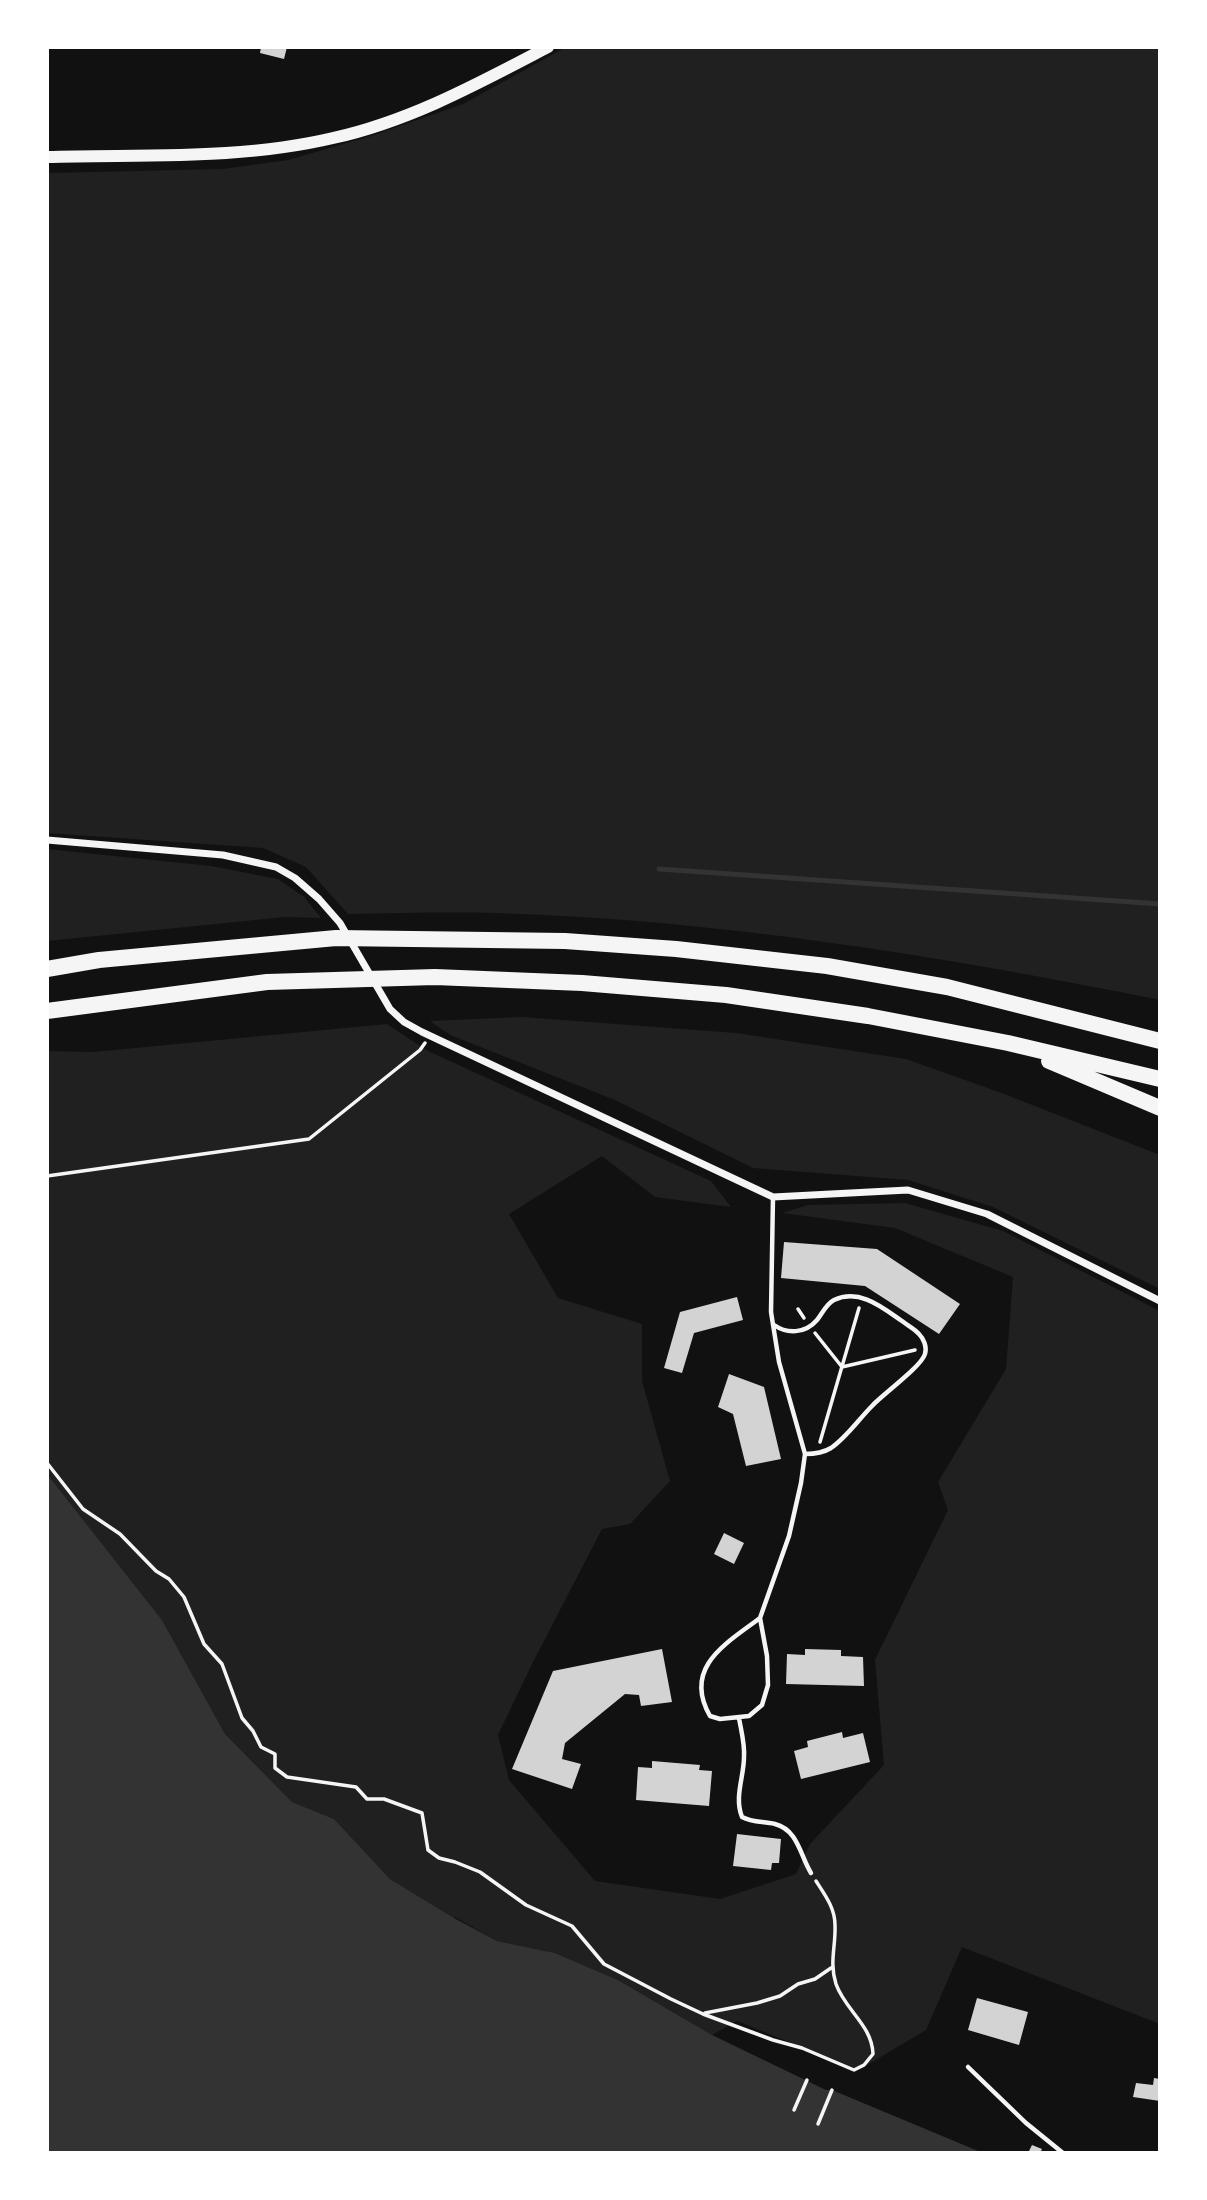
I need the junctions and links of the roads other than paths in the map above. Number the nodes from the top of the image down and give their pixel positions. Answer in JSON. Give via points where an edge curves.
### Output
{"nodes":[{"id":1,"x":548,"y":47,"type":"edge"},
{"id":2,"x":47,"y":157,"type":"edge"},
{"id":3,"x":47,"y":840,"type":"edge"},
{"id":4,"x":47,"y":969,"type":"edge"},
{"id":5,"x":47,"y":1011,"type":"edge"},
{"id":6,"x":1160,"y":1041,"type":"edge"},
{"id":7,"x":1008,"y":1043,"type":"junction"},
{"id":8,"x":1160,"y":1079,"type":"edge"},
{"id":9,"x":1160,"y":1108,"type":"edge"},
{"id":10,"x":773,"y":1197,"type":"junction"},
{"id":11,"x":1160,"y":1301,"type":"edge"},
{"id":12,"x":773,"y":1324,"type":"junction"},
{"id":13,"x":805,"y":1454,"type":"junction"},
{"id":14,"x":760,"y":1618,"type":"junction"},
{"id":15,"x":739,"y":1718,"type":"junction"},
{"id":16,"x":811,"y":1873,"type":"road end"},
{"id":17,"x":968,"y":2067,"type":"dead end"},
{"id":18,"x":1063,"y":2153,"type":"edge"}],
"edges":[{"from":1,"to":2,"type":"main road","via":[[442,101],[334,138],[227,152]]},
{"from":3,"to":10,"type":"street","via":[[223,855],[276,867],[295,878],[340,923],[390,1009],[404,1023]]},
{"from":4,"to":6,"type":"highway","via":[[336,938],[565,941],[827,967],[947,987]]},
{"from":5,"to":7,"type":"highway","via":[[267,982],[435,977],[726,995]]},
{"from":7,"to":8,"type":"highway"},
{"from":7,"to":9,"type":"highway"},
{"from":10,"to":11,"type":"street","via":[[908,1190],[987,1214]]},
{"from":10,"to":12,"type":"lane"},
{"from":12,"to":13,"type":"lane"},
{"from":12,"to":13,"type":"lane","via":[[792,1332],[810,1326],[834,1300],[862,1298],[920,1335],[926,1348],[919,1364],[830,1449]]},
{"from":13,"to":14,"type":"lane","via":[[789,1536]]},
{"from":14,"to":15,"type":"lane","via":[[768,1685],[762,1705]]},
{"from":14,"to":15,"type":"lane","via":[[717,1650],[704,1674],[702,1703],[709,1716]]},
{"from":15,"to":16,"type":"lane","via":[[745,1752],[738,1800],[742,1817],[793,1833]]},
{"from":17,"to":18,"type":"lane"}]}
